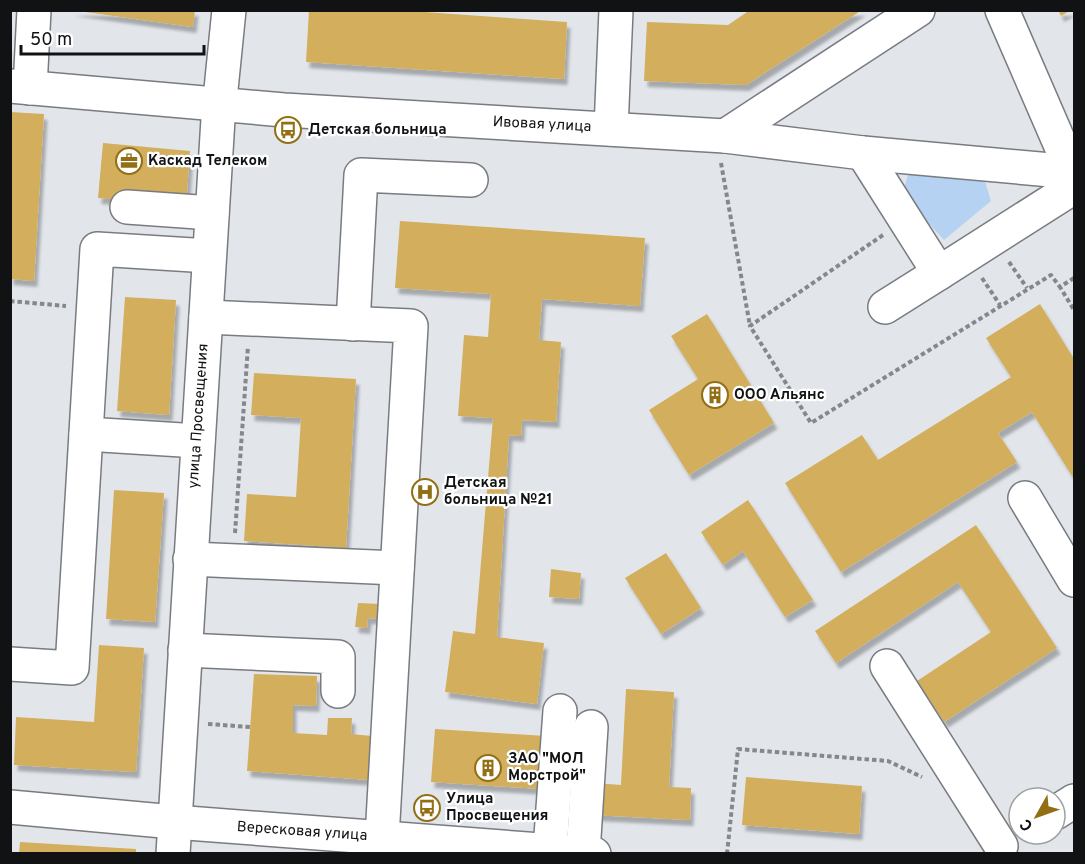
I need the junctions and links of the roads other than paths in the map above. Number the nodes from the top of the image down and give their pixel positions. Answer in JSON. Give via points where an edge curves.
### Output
{"nodes":[{"id":1,"x":34,"y":10,"type":"edge"},
{"id":2,"x":229,"y":10,"type":"edge"},
{"id":3,"x":616,"y":10,"type":"edge"},
{"id":4,"x":918,"y":10,"type":"edge"},
{"id":5,"x":1002,"y":10,"type":"edge"},
{"id":6,"x":20,"y":87,"type":"edge"},
{"id":7,"x":219,"y":104,"type":"junction"},
{"id":8,"x":611,"y":129,"type":"junction"},
{"id":9,"x":720,"y":136,"type":"junction"},
{"id":10,"x":863,"y":153,"type":"junction"},
{"id":11,"x":1074,"y":178,"type":"edge"},
{"id":12,"x":471,"y":180,"type":"dead end"},
{"id":13,"x":127,"y":207,"type":"dead end"},
{"id":14,"x":212,"y":213,"type":"junction"},
{"id":15,"x":210,"y":256,"type":"junction"},
{"id":16,"x":939,"y":273,"type":"junction"},
{"id":17,"x":885,"y":307,"type":"dead end"},
{"id":18,"x":206,"y":317,"type":"junction"},
{"id":19,"x":353,"y":324,"type":"junction"},
{"id":20,"x":86,"y":434,"type":"junction"},
{"id":21,"x":198,"y":441,"type":"junction"},
{"id":22,"x":1025,"y":498,"type":"dead end"},
{"id":23,"x":190,"y":559,"type":"junction"},
{"id":24,"x":397,"y":568,"type":"junction"},
{"id":25,"x":1074,"y":580,"type":"edge"},
{"id":26,"x":185,"y":650,"type":"junction"},
{"id":27,"x":10,"y":664,"type":"edge"},
{"id":28,"x":887,"y":666,"type":"dead end"},
{"id":29,"x":338,"y":691,"type":"dead end"},
{"id":30,"x":560,"y":711,"type":"dead end"},
{"id":31,"x":591,"y":727,"type":"dead end"},
{"id":32,"x":10,"y":807,"type":"edge"},
{"id":33,"x":173,"y":838,"type":"edge"},
{"id":34,"x":382,"y":838,"type":"junction"},
{"id":35,"x":1002,"y":844,"type":"edge"},
{"id":36,"x":550,"y":850,"type":"junction"},
{"id":37,"x":588,"y":853,"type":"edge"}],
"edges":[{"from":1,"to":6,"type":"street"},
{"from":2,"to":7,"type":"street","name":"улица Просвещения"},
{"from":3,"to":8,"type":"street"},
{"from":4,"to":9,"type":"street"},
{"from":5,"to":11,"type":"street"},
{"from":6,"to":7,"type":"street","name":"Ивовая улица"},
{"from":7,"to":8,"type":"street","name":"Ивовая улица"},
{"from":7,"to":14,"type":"street","name":"улица Просвещения"},
{"from":8,"to":9,"type":"street","name":"Ивовая улица"},
{"from":9,"to":10,"type":"street","name":"Ивовая улица"},
{"from":10,"to":11,"type":"street","name":"Ивовая улица"},
{"from":10,"to":16,"type":"street"},
{"from":11,"to":16,"type":"street"},
{"from":12,"to":19,"type":"street","via":[[361,175]]},
{"from":13,"to":14,"type":"street"},
{"from":14,"to":15,"type":"street","name":"улица Просвещения"},
{"from":15,"to":18,"type":"street","name":"улица Просвещения"},
{"from":15,"to":20,"type":"street","via":[[97,249]]},
{"from":16,"to":17,"type":"street"},
{"from":18,"to":19,"type":"street"},
{"from":18,"to":21,"type":"street","name":"улица Просвещения"},
{"from":19,"to":24,"type":"street","via":[[411,326]]},
{"from":20,"to":21,"type":"street"},
{"from":20,"to":27,"type":"street","via":[[72,668]]},
{"from":21,"to":23,"type":"street","name":"улица Просвещения"},
{"from":22,"to":25,"type":"street"},
{"from":23,"to":24,"type":"street"},
{"from":23,"to":26,"type":"street","name":"улица Просвещения"},
{"from":24,"to":34,"type":"street"},
{"from":26,"to":29,"type":"street","via":[[338,657]]},
{"from":26,"to":33,"type":"street","name":"улица Просвещения"},
{"from":28,"to":35,"type":"street"},
{"from":30,"to":36,"type":"street"},
{"from":31,"to":37,"type":"street"},
{"from":32,"to":33,"type":"street","name":"Вересковая улица"},
{"from":33,"to":34,"type":"street","name":"Вересковая улица"},
{"from":34,"to":36,"type":"street","name":"Вересковая улица"},
{"from":36,"to":37,"type":"street","name":"Вересковая улица"}]}
